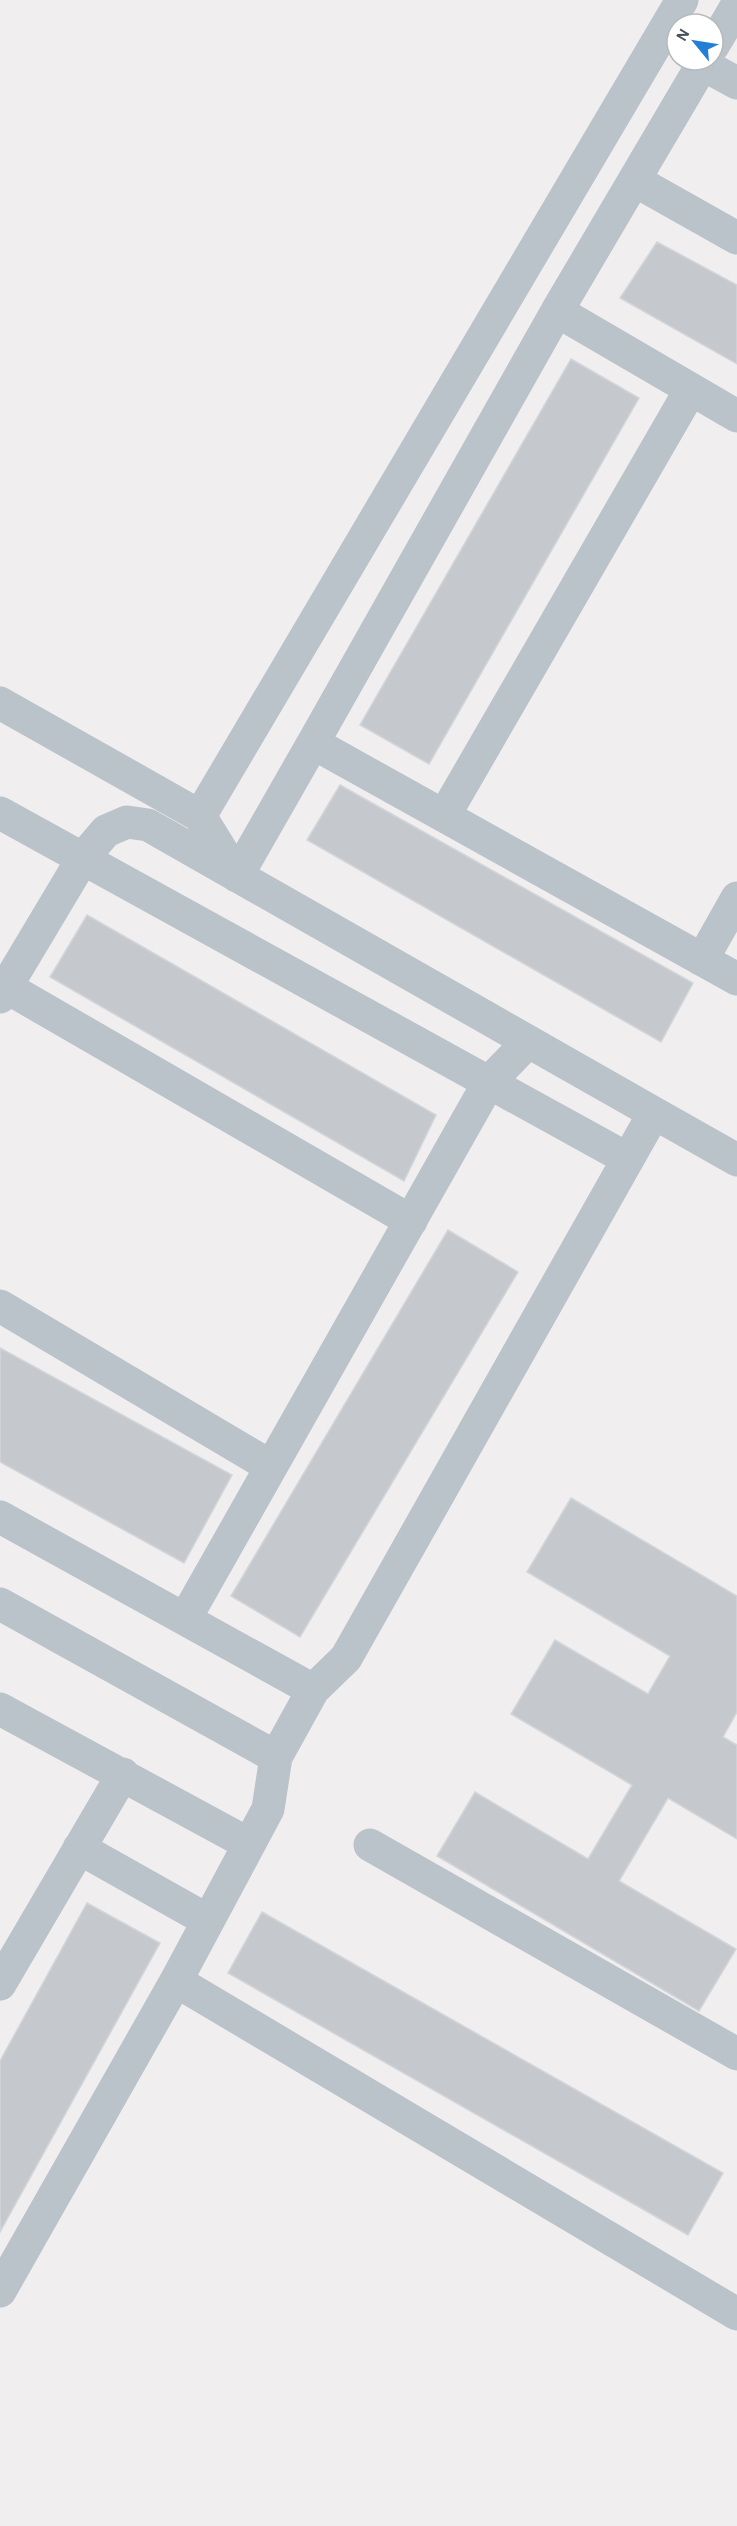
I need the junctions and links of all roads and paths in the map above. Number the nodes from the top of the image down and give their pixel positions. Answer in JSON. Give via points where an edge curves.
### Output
{"nodes":[{"id":1,"x":682,"y":0,"type":"edge"},
{"id":2,"x":737,"y":4,"type":"edge"},
{"id":3,"x":725,"y":25,"type":"edge"},
{"id":4,"x":698,"y":72,"type":"edge"},
{"id":5,"x":725,"y":72,"type":"edge"},
{"id":6,"x":737,"y":83,"type":"edge"},
{"id":7,"x":634,"y":180,"type":"junction"},
{"id":8,"x":737,"y":238,"type":"edge"},
{"id":9,"x":557,"y":311,"type":"junction"},
{"id":10,"x":691,"y":389,"type":"junction"},
{"id":11,"x":737,"y":416,"type":"edge"},
{"id":12,"x":0,"y":703,"type":"edge"},
{"id":13,"x":313,"y":743,"type":"junction"},
{"id":14,"x":0,"y":813,"type":"edge"},
{"id":15,"x":200,"y":816,"type":"junction"},
{"id":16,"x":444,"y":816,"type":"junction"},
{"id":17,"x":83,"y":858,"type":"junction"},
{"id":18,"x":237,"y":876,"type":"junction"},
{"id":19,"x":737,"y":898,"type":"edge"},
{"id":20,"x":702,"y":960,"type":"junction"},
{"id":21,"x":737,"y":980,"type":"edge"},
{"id":22,"x":3,"y":992,"type":"edge"},
{"id":23,"x":528,"y":1042,"type":"junction"},
{"id":24,"x":489,"y":1082,"type":"junction"},
{"id":25,"x":654,"y":1113,"type":"junction"},
{"id":26,"x":626,"y":1158,"type":"junction"},
{"id":27,"x":737,"y":1160,"type":"edge"},
{"id":28,"x":411,"y":1221,"type":"junction"},
{"id":29,"x":0,"y":1306,"type":"edge"},
{"id":30,"x":270,"y":1466,"type":"junction"},
{"id":31,"x":0,"y":1517,"type":"edge"},
{"id":32,"x":0,"y":1604,"type":"edge"},
{"id":33,"x":185,"y":1619,"type":"junction"},
{"id":34,"x":313,"y":1690,"type":"junction"},
{"id":35,"x":0,"y":1709,"type":"edge"},
{"id":36,"x":276,"y":1757,"type":"junction"},
{"id":37,"x":123,"y":1774,"type":"junction"},
{"id":38,"x":247,"y":1844,"type":"junction"},
{"id":39,"x":370,"y":1845,"type":"dead end"},
{"id":40,"x":79,"y":1848,"type":"junction"},
{"id":41,"x":207,"y":1920,"type":"junction"},
{"id":42,"x":176,"y":1981,"type":"junction"},
{"id":43,"x":0,"y":1984,"type":"edge"},
{"id":44,"x":736,"y":2050,"type":"edge"},
{"id":45,"x":0,"y":2291,"type":"edge"},
{"id":46,"x":737,"y":2314,"type":"edge"}],
"edges":[{"from":1,"to":15,"type":"lane"},
{"from":2,"to":3,"type":"lane"},
{"from":4,"to":7,"type":"lane"},
{"from":5,"to":6,"type":"lane"},
{"from":7,"to":8,"type":"lane"},
{"from":7,"to":9,"type":"lane"},
{"from":9,"to":10,"type":"lane"},
{"from":9,"to":13,"type":"lane"},
{"from":10,"to":11,"type":"lane"},
{"from":10,"to":16,"type":"lane"},
{"from":12,"to":15,"type":"lane"},
{"from":13,"to":16,"type":"lane"},
{"from":13,"to":18,"type":"lane"},
{"from":14,"to":17,"type":"lane"},
{"from":15,"to":18,"type":"lane"},
{"from":16,"to":20,"type":"lane"},
{"from":17,"to":18,"type":"lane","via":[[106,831],[127,822],[148,825]]},
{"from":17,"to":22,"type":"lane"},
{"from":17,"to":24,"type":"lane"},
{"from":18,"to":23,"type":"lane"},
{"from":19,"to":20,"type":"lane"},
{"from":20,"to":21,"type":"lane"},
{"from":22,"to":28,"type":"lane"},
{"from":23,"to":24,"type":"lane"},
{"from":23,"to":25,"type":"lane"},
{"from":24,"to":26,"type":"lane"},
{"from":24,"to":28,"type":"lane"},
{"from":25,"to":26,"type":"lane"},
{"from":25,"to":27,"type":"lane"},
{"from":26,"to":34,"type":"lane","via":[[346,1658]]},
{"from":28,"to":30,"type":"lane"},
{"from":29,"to":30,"type":"lane"},
{"from":30,"to":33,"type":"lane"},
{"from":31,"to":33,"type":"lane"},
{"from":32,"to":36,"type":"lane"},
{"from":33,"to":34,"type":"lane"},
{"from":34,"to":36,"type":"lane"},
{"from":35,"to":37,"type":"lane"},
{"from":36,"to":38,"type":"lane","via":[[268,1809]]},
{"from":37,"to":38,"type":"lane"},
{"from":37,"to":40,"type":"lane"},
{"from":38,"to":41,"type":"lane"},
{"from":39,"to":44,"type":"lane"},
{"from":40,"to":41,"type":"lane"},
{"from":40,"to":43,"type":"lane"},
{"from":41,"to":42,"type":"lane"},
{"from":42,"to":45,"type":"lane"},
{"from":42,"to":46,"type":"lane"}]}
